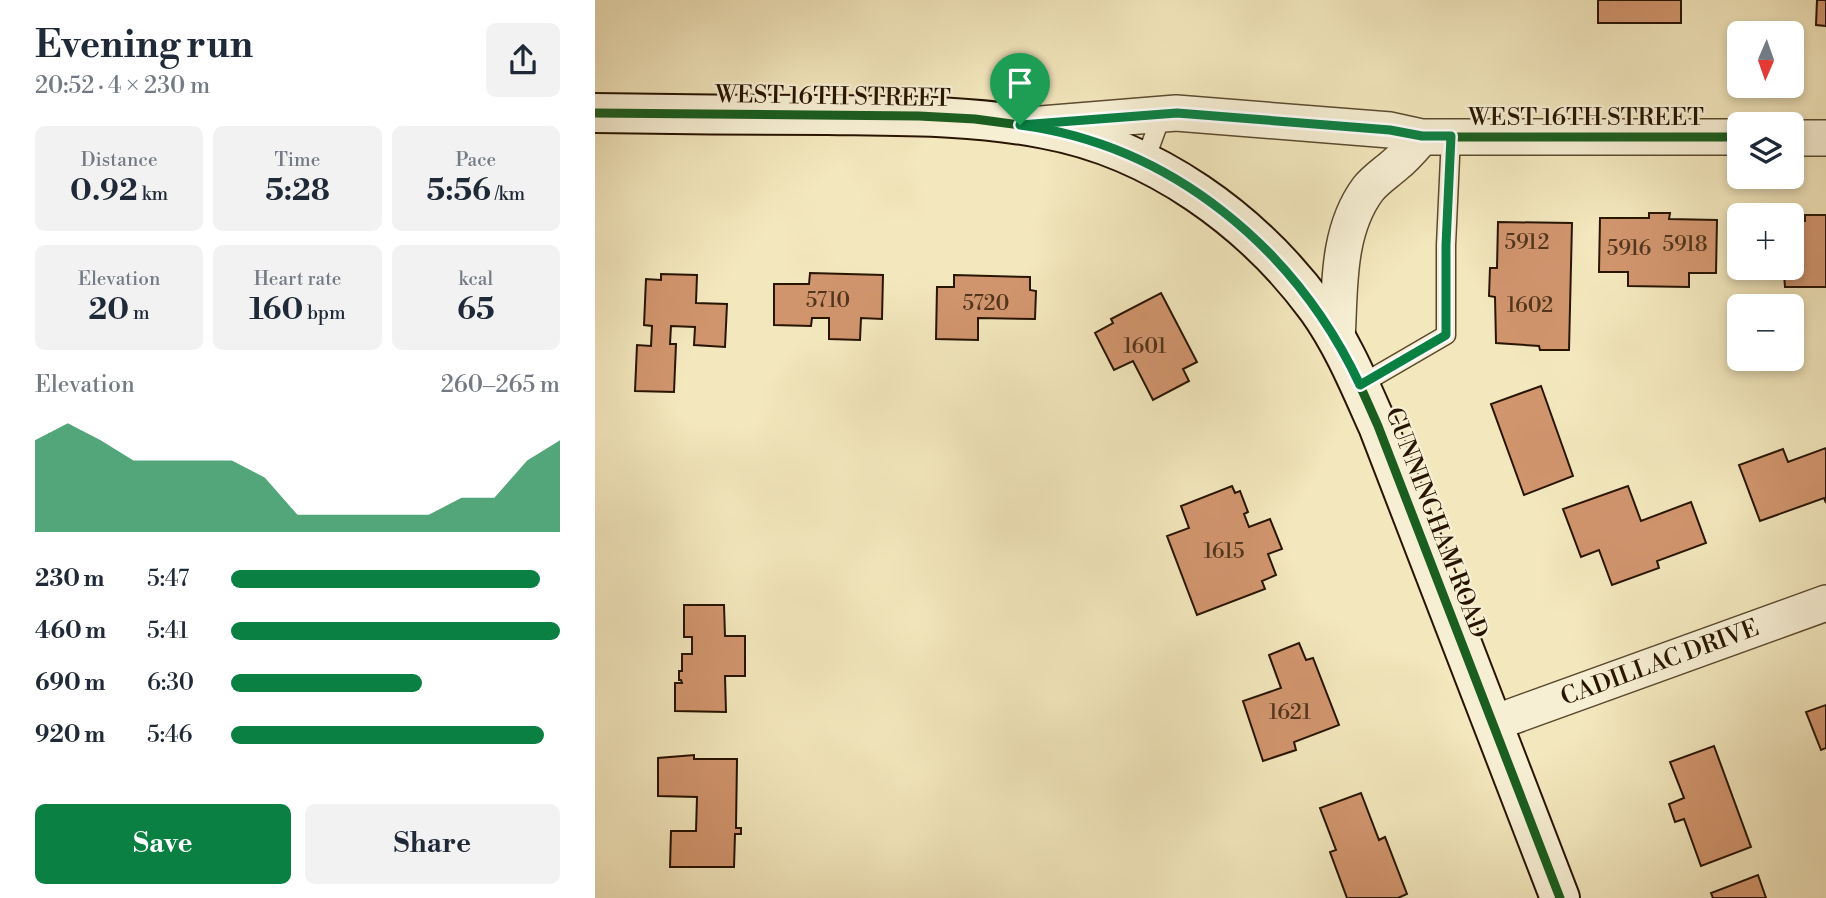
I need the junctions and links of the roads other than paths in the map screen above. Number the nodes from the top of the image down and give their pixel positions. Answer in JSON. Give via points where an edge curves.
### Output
{"nodes":[{"id":1,"x":595,"y":113,"type":"edge"},
{"id":2,"x":1162,"y":114,"type":"junction"},
{"id":3,"x":1020,"y":125,"type":"junction"},
{"id":4,"x":1436,"y":136,"type":"junction"},
{"id":5,"x":1727,"y":137,"type":"edge"},
{"id":6,"x":1804,"y":138,"type":"edge"},
{"id":7,"x":1826,"y":138,"type":"edge"},
{"id":8,"x":1144,"y":163,"type":"junction"},
{"id":9,"x":1337,"y":341,"type":"junction"},
{"id":10,"x":1360,"y":385,"type":"junction"},
{"id":11,"x":1826,"y":603,"type":"edge"},
{"id":12,"x":1494,"y":723,"type":"junction"},
{"id":13,"x":1560,"y":898,"type":"edge"}],
"edges":[{"from":1,"to":3,"type":"street","name":"WEST 16TH STREET","via":[[919,116]]},
{"from":2,"to":3,"type":"street","name":"WEST 16TH STREET"},
{"from":2,"to":4,"type":"street","name":"WEST 16TH STREET"},
{"from":2,"to":8,"type":"lane"},
{"from":3,"to":8,"type":"street","name":"CUNNINGHAM ROAD","via":[[1075,136]]},
{"from":4,"to":5,"type":"street","name":"WEST 16TH STREET"},
{"from":4,"to":9,"type":"street","via":[[1379,177],[1355,212],[1342,256]]},
{"from":4,"to":10,"type":"lane","via":[[1446,245],[1446,335]]},
{"from":6,"to":7,"type":"street"},
{"from":8,"to":9,"type":"street","name":"CUNNINGHAM ROAD","via":[[1218,206],[1267,250],[1318,309]]},
{"from":9,"to":10,"type":"street","name":"CUNNINGHAM ROAD"},
{"from":10,"to":12,"type":"street","name":"CUNNINGHAM ROAD"},
{"from":11,"to":12,"type":"street","name":"CADILLAC DRIVE"},
{"from":12,"to":13,"type":"street","name":"CUNNINGHAM ROAD"}]}
